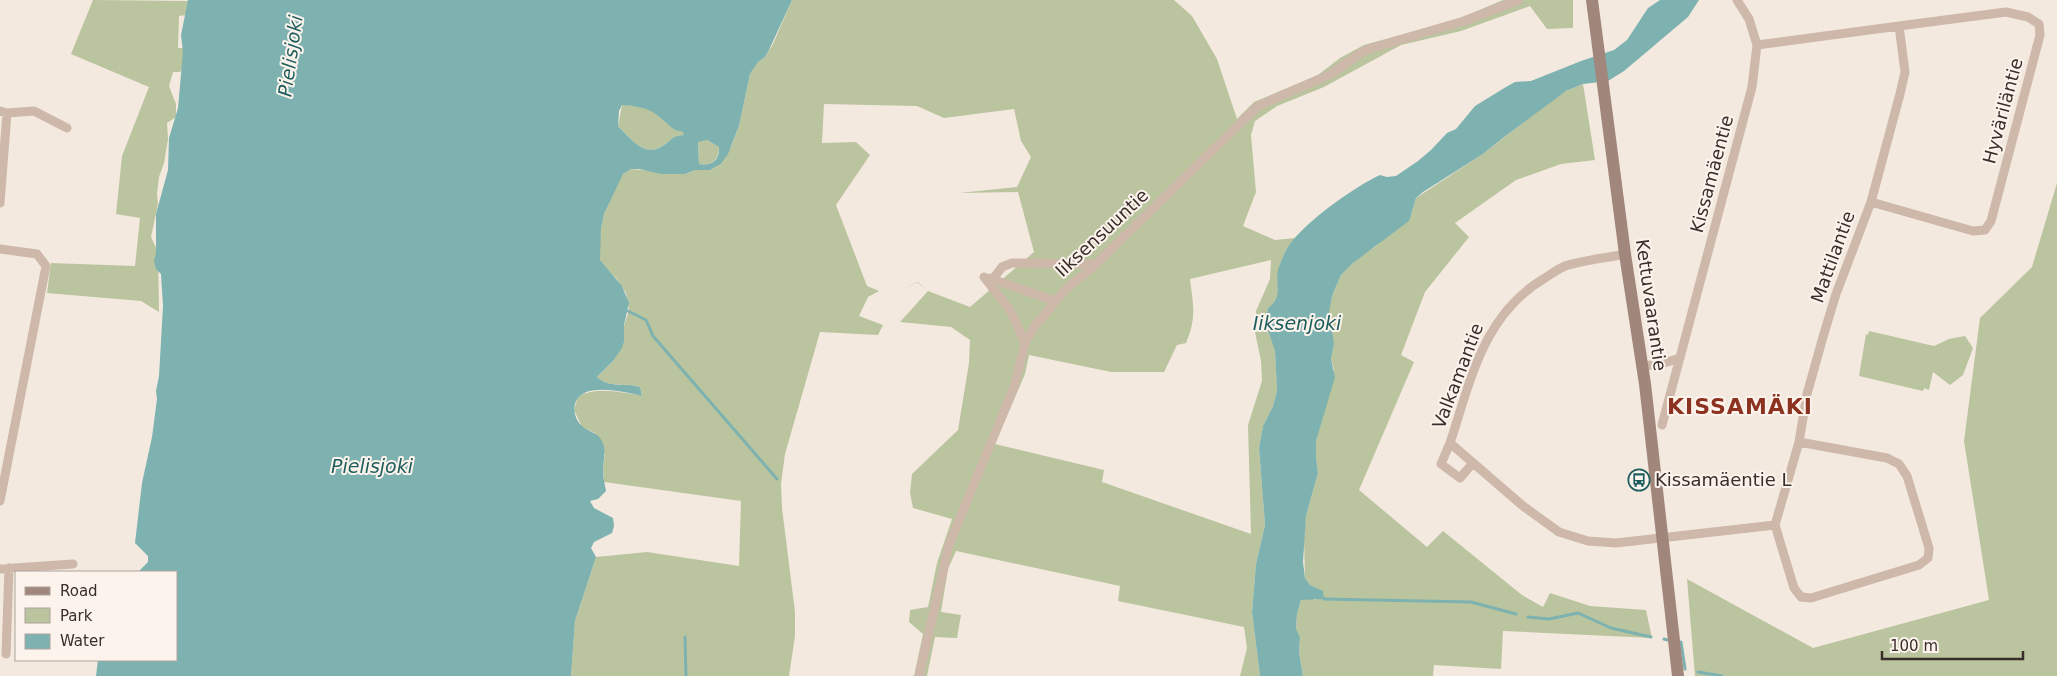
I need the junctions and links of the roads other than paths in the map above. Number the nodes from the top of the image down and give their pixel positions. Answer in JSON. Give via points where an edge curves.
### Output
{"nodes":[{"id":1,"x":1519,"y":0,"type":"edge"},
{"id":2,"x":1592,"y":0,"type":"edge"},
{"id":3,"x":1737,"y":0,"type":"edge"},
{"id":4,"x":1898,"y":26,"type":"junction"},
{"id":5,"x":1757,"y":45,"type":"junction"},
{"id":6,"x":4,"y":112,"type":"edge"},
{"id":7,"x":67,"y":128,"type":"dead end"},
{"id":8,"x":1871,"y":202,"type":"junction"},
{"id":9,"x":0,"y":204,"type":"edge"},
{"id":10,"x":0,"y":249,"type":"edge"},
{"id":11,"x":1625,"y":254,"type":"junction"},
{"id":12,"x":1096,"y":264,"type":"junction"},
{"id":13,"x":993,"y":279,"type":"junction"},
{"id":14,"x":1055,"y":302,"type":"junction"},
{"id":15,"x":1026,"y":343,"type":"junction"},
{"id":16,"x":1680,"y":358,"type":"junction"},
{"id":17,"x":1642,"y":366,"type":"junction"},
{"id":18,"x":1662,"y":426,"type":"dead end"},
{"id":19,"x":1799,"y":442,"type":"junction"},
{"id":20,"x":1450,"y":443,"type":"junction"},
{"id":21,"x":1472,"y":464,"type":"junction"},
{"id":22,"x":4,"y":468,"type":"edge"},
{"id":23,"x":0,"y":501,"type":"edge"},
{"id":24,"x":1775,"y":526,"type":"junction"},
{"id":25,"x":1661,"y":539,"type":"junction"},
{"id":26,"x":73,"y":564,"type":"dead end"},
{"id":27,"x":4,"y":568,"type":"edge"},
{"id":28,"x":6,"y":654,"type":"dead end"},
{"id":29,"x":919,"y":676,"type":"edge"},
{"id":30,"x":1678,"y":676,"type":"edge"}],
"edges":[{"from":1,"to":12,"type":"street","name":"Iiksensuuntie","via":[[1464,21],[1362,52],[1331,74],[1258,106]]},
{"from":2,"to":11,"type":"street","name":"Kettuvaarantie"},
{"from":3,"to":5,"type":"street","name":"Kissamäentie","via":[[1749,19]]},
{"from":4,"to":5,"type":"street"},
{"from":4,"to":8,"type":"street","name":"Mattilantie","via":[[1905,72]]},
{"from":4,"to":8,"type":"street","name":"Hyväriläntie","via":[[2006,12],[2028,17],[2039,24],[2040,35],[1991,221],[1984,230],[1973,231]]},
{"from":5,"to":16,"type":"street","name":"Kissamäentie","via":[[1752,86]]},
{"from":6,"to":7,"type":"street","via":[[34,111]]},
{"from":6,"to":9,"type":"street"},
{"from":8,"to":19,"type":"street","name":"Mattilantie","via":[[1823,337],[1807,394]]},
{"from":10,"to":22,"type":"street","via":[[36,254],[46,266]]},
{"from":11,"to":17,"type":"street","name":"Kettuvaarantie"},
{"from":11,"to":20,"type":"street","name":"Valkamantie","via":[[1565,266],[1527,288],[1508,307],[1494,325],[1483,348]]},
{"from":12,"to":13,"type":"street","via":[[1012,263],[1002,267]]},
{"from":12,"to":14,"type":"street","name":"Iiksensuuntie"},
{"from":13,"to":14,"type":"street"},
{"from":13,"to":15,"type":"street","via":[[984,277],[1010,310]]},
{"from":14,"to":15,"type":"street","name":"Iiksensuuntie","via":[[1034,326]]},
{"from":15,"to":29,"type":"street","name":"Iiksensuuntie","via":[[1014,387],[949,545]]},
{"from":16,"to":17,"type":"street"},
{"from":16,"to":18,"type":"street","name":"Kissamäentie"},
{"from":17,"to":25,"type":"street","name":"Kettuvaarantie"},
{"from":19,"to":24,"type":"street","name":"Mattilantie"},
{"from":19,"to":24,"type":"street","via":[[1887,458],[1899,464],[1907,476],[1930,548],[1928,558],[1919,565],[1811,598],[1801,598],[1794,588]]},
{"from":20,"to":21,"type":"street","name":"Valkamantie"},
{"from":20,"to":21,"type":"street","name":"Valkamantie","via":[[1441,464],[1460,478]]},
{"from":21,"to":25,"type":"street","name":"Valkamantie","via":[[1559,532],[1588,541],[1616,543]]},
{"from":22,"to":23,"type":"street"},
{"from":24,"to":25,"type":"street"},
{"from":25,"to":30,"type":"street","name":"Kettuvaarantie"},
{"from":26,"to":27,"type":"street"},
{"from":27,"to":28,"type":"street"}]}
